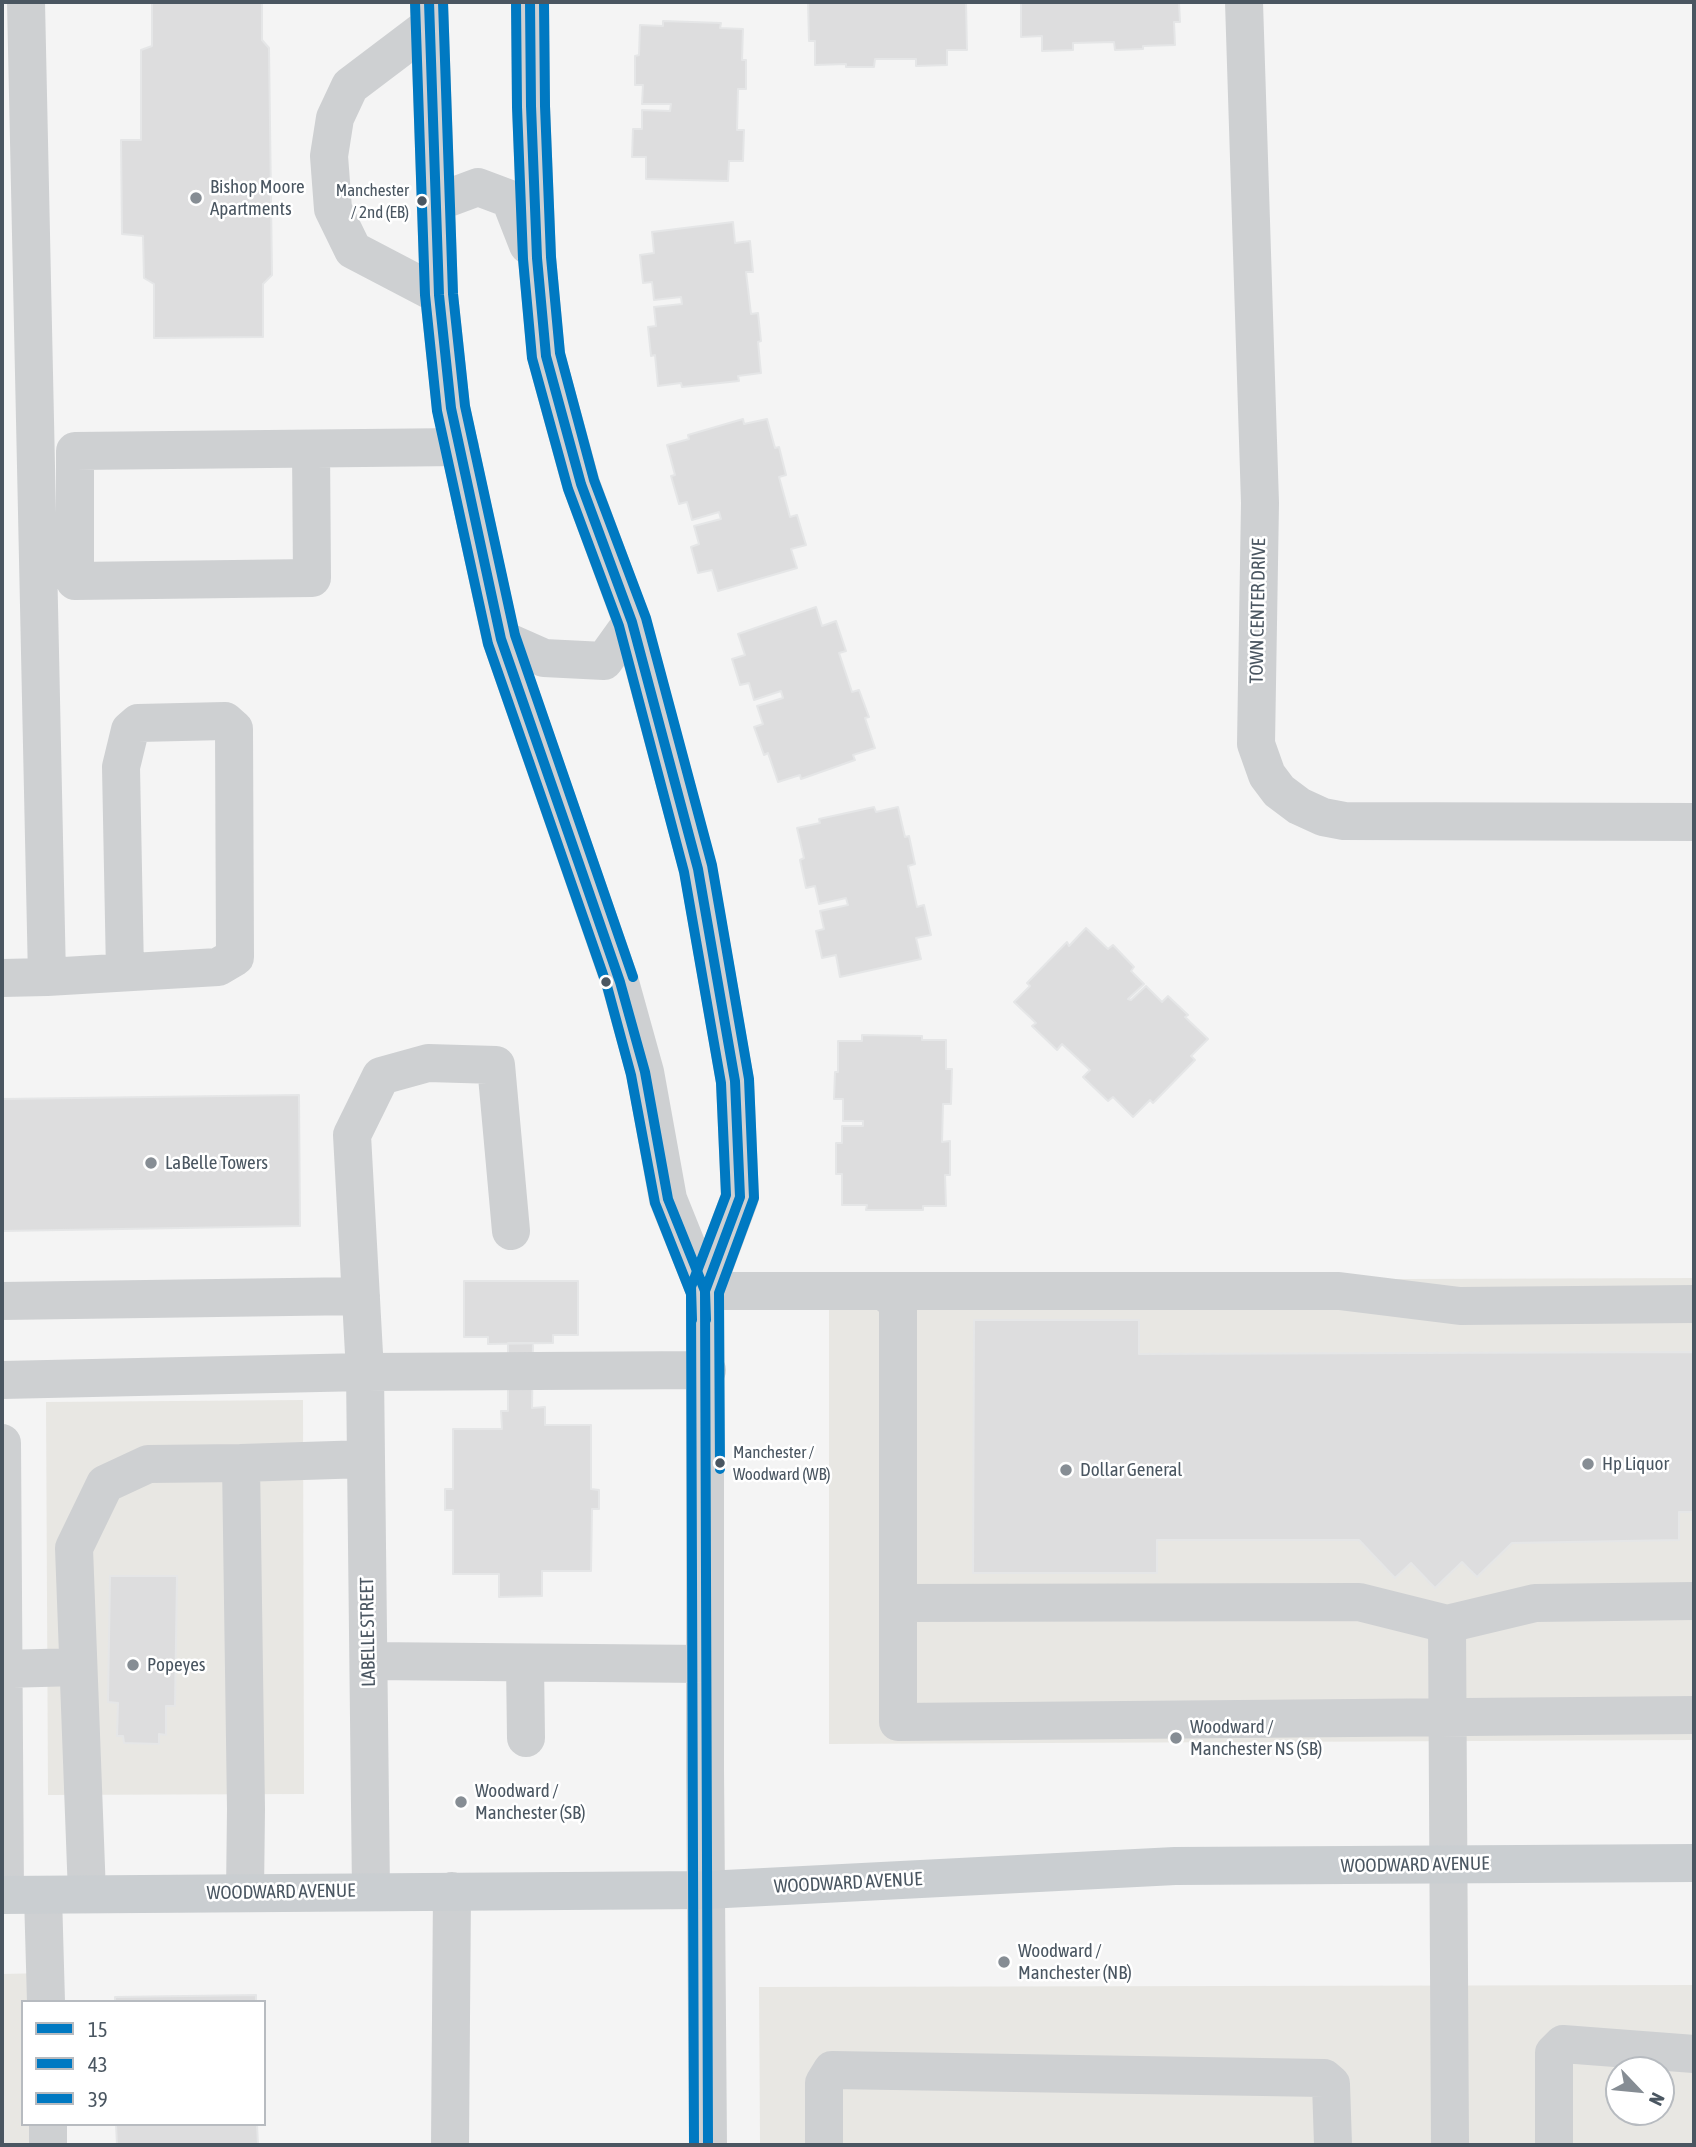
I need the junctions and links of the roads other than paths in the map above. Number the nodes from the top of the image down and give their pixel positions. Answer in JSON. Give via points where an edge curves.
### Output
{"nodes":[{"id":1,"x":26,"y":2,"type":"edge"},
{"id":2,"x":530,"y":2,"type":"edge"},
{"id":3,"x":1244,"y":2,"type":"edge"},
{"id":4,"x":429,"y":14,"type":"edge"},
{"id":5,"x":435,"y":203,"type":"junction"},
{"id":6,"x":539,"y":273,"type":"junction"},
{"id":7,"x":439,"y":295,"type":"junction"},
{"id":8,"x":460,"y":447,"type":"junction"},
{"id":9,"x":311,"y":449,"type":"junction"},
{"id":10,"x":632,"y":622,"type":"junction"},
{"id":11,"x":501,"y":639,"type":"junction"},
{"id":12,"x":1694,"y":822,"type":"edge"},
{"id":13,"x":125,"y":972,"type":"junction"},
{"id":14,"x":47,"y":977,"type":"junction"},
{"id":15,"x":2,"y":978,"type":"edge"},
{"id":16,"x":511,"y":1231,"type":"dead end"},
{"id":17,"x":705,"y":1291,"type":"junction"},
{"id":18,"x":884,"y":1291,"type":"junction"},
{"id":19,"x":361,"y":1296,"type":"junction"},
{"id":20,"x":2,"y":1301,"type":"edge"},
{"id":21,"x":1694,"y":1304,"type":"edge"},
{"id":22,"x":707,"y":1370,"type":"junction"},
{"id":23,"x":365,"y":1372,"type":"junction"},
{"id":24,"x":2,"y":1380,"type":"edge"},
{"id":25,"x":2,"y":1443,"type":"edge"},
{"id":26,"x":366,"y":1459,"type":"junction"},
{"id":27,"x":241,"y":1463,"type":"junction"},
{"id":28,"x":1694,"y":1601,"type":"edge"},
{"id":29,"x":898,"y":1603,"type":"junction"},
{"id":30,"x":1447,"y":1624,"type":"junction"},
{"id":31,"x":369,"y":1661,"type":"junction"},
{"id":32,"x":525,"y":1662,"type":"junction"},
{"id":33,"x":705,"y":1664,"type":"junction"},
{"id":34,"x":78,"y":1667,"type":"junction"},
{"id":35,"x":4,"y":1668,"type":"junction"},
{"id":36,"x":1694,"y":1715,"type":"edge"},
{"id":37,"x":1447,"y":1717,"type":"junction"},
{"id":38,"x":526,"y":1738,"type":"dead end"},
{"id":39,"x":1694,"y":1863,"type":"edge"},
{"id":40,"x":1448,"y":1864,"type":"junction"},
{"id":41,"x":706,"y":1890,"type":"junction"},
{"id":42,"x":452,"y":1891,"type":"junction"},
{"id":43,"x":371,"y":1892,"type":"junction"},
{"id":44,"x":245,"y":1893,"type":"junction"},
{"id":45,"x":87,"y":1894,"type":"junction"},
{"id":46,"x":3,"y":1895,"type":"edge"},
{"id":47,"x":43,"y":1895,"type":"junction"},
{"id":48,"x":46,"y":2000,"type":"edge"},
{"id":49,"x":1694,"y":2054,"type":"edge"},
{"id":50,"x":48,"y":2126,"type":"edge"},
{"id":51,"x":48,"y":2145,"type":"edge"},
{"id":52,"x":450,"y":2145,"type":"edge"},
{"id":53,"x":708,"y":2145,"type":"edge"},
{"id":54,"x":824,"y":2145,"type":"edge"},
{"id":55,"x":1333,"y":2145,"type":"edge"},
{"id":56,"x":1450,"y":2145,"type":"edge"},
{"id":57,"x":1554,"y":2145,"type":"edge"}],
"edges":[{"from":1,"to":14,"type":"street"},
{"from":2,"to":6,"type":"street"},
{"from":3,"to":12,"type":"street","name":"TOWN CENTER DRIVE","via":[[1260,503],[1256,744],[1267,775],[1299,807],[1344,821]]},
{"from":4,"to":5,"type":"street"},
{"from":4,"to":7,"type":"street","via":[[350,86],[335,118],[329,156],[333,209],[353,250]]},
{"from":5,"to":6,"type":"street","via":[[478,187],[510,199]]},
{"from":5,"to":7,"type":"street"},
{"from":6,"to":10,"type":"street","via":[[546,356],[581,484]]},
{"from":7,"to":8,"type":"street","via":[[451,408]]},
{"from":8,"to":9,"type":"street"},
{"from":8,"to":11,"type":"street"},
{"from":9,"to":9,"type":"street","via":[[75,451],[75,581],[312,578]]},
{"from":10,"to":11,"type":"street","via":[[604,661],[544,658]]},
{"from":10,"to":17,"type":"street","via":[[698,869],[735,1081],[740,1197]]},
{"from":11,"to":17,"type":"street","via":[[620,982],[645,1072],[668,1199]]},
{"from":13,"to":13,"type":"street","via":[[218,967],[235,957],[234,729],[225,721],[138,723],[130,730],[121,767]]},
{"from":13,"to":14,"type":"street"},
{"from":14,"to":15,"type":"street"},
{"from":16,"to":19,"type":"street","name":"LABELLE STREET","via":[[496,1065],[428,1063],[381,1076],[352,1135]]},
{"from":17,"to":18,"type":"street"},
{"from":17,"to":22,"type":"street"},
{"from":18,"to":21,"type":"street","via":[[1339,1291],[1460,1306]]},
{"from":18,"to":29,"type":"street","via":[[898,1303]]},
{"from":19,"to":20,"type":"street"},
{"from":19,"to":23,"type":"street","name":"LABELLE STREET"},
{"from":22,"to":23,"type":"street"},
{"from":22,"to":33,"type":"street"},
{"from":23,"to":24,"type":"street"},
{"from":23,"to":26,"type":"street","name":"LABELLE STREET"},
{"from":25,"to":35,"type":"street"},
{"from":26,"to":27,"type":"street"},
{"from":26,"to":31,"type":"street","name":"LABELLE STREET"},
{"from":27,"to":34,"type":"street","via":[[148,1464],[105,1485],[74,1548]]},
{"from":27,"to":44,"type":"street"},
{"from":28,"to":30,"type":"street","via":[[1535,1603]]},
{"from":29,"to":30,"type":"street","via":[[1359,1602]]},
{"from":29,"to":37,"type":"street","via":[[898,1722]]},
{"from":30,"to":37,"type":"street"},
{"from":31,"to":32,"type":"street"},
{"from":31,"to":43,"type":"street","name":"LABELLE STREET"},
{"from":32,"to":33,"type":"street"},
{"from":32,"to":38,"type":"street"},
{"from":33,"to":41,"type":"street"},
{"from":34,"to":35,"type":"street"},
{"from":34,"to":45,"type":"street"},
{"from":35,"to":46,"type":"street"},
{"from":36,"to":37,"type":"street"},
{"from":37,"to":40,"type":"street"},
{"from":39,"to":40,"type":"main road","name":"WOODWARD AVENUE"},
{"from":40,"to":41,"type":"main road","name":"WOODWARD AVENUE","via":[[1175,1866]]},
{"from":40,"to":56,"type":"street"},
{"from":41,"to":42,"type":"main road","name":"WOODWARD AVENUE"},
{"from":41,"to":53,"type":"street"},
{"from":42,"to":43,"type":"main road","name":"WOODWARD AVENUE"},
{"from":42,"to":52,"type":"street"},
{"from":43,"to":44,"type":"main road","name":"WOODWARD AVENUE"},
{"from":44,"to":45,"type":"main road","name":"WOODWARD AVENUE"},
{"from":45,"to":47,"type":"main road","name":"WOODWARD AVENUE"},
{"from":46,"to":47,"type":"main road","name":"WOODWARD AVENUE"},
{"from":47,"to":48,"type":"street"},
{"from":49,"to":57,"type":"street","via":[[1563,2044],[1554,2053]]},
{"from":50,"to":51,"type":"street"},
{"from":54,"to":55,"type":"street","via":[[824,2083],[832,2070],[1324,2078],[1331,2084]]}]}
